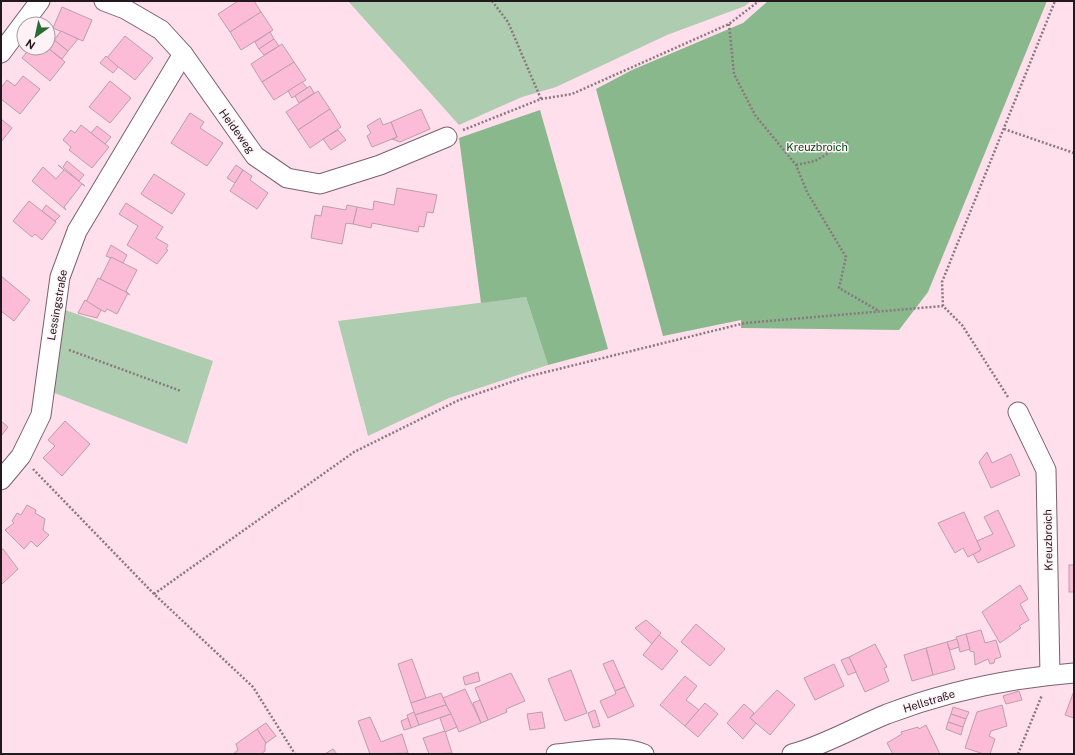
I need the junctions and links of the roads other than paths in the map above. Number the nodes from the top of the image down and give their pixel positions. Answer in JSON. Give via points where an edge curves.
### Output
{"nodes":[{"id":1,"x":40,"y":1,"type":"edge"},
{"id":2,"x":104,"y":1,"type":"edge"},
{"id":3,"x":1,"y":53,"type":"edge"},
{"id":4,"x":183,"y":54,"type":"junction"},
{"id":5,"x":447,"y":137,"type":"road end"},
{"id":6,"x":1018,"y":412,"type":"road end"},
{"id":7,"x":1,"y":480,"type":"edge"},
{"id":8,"x":1074,"y":673,"type":"edge"},
{"id":9,"x":1050,"y":675,"type":"junction"},
{"id":10,"x":556,"y":754,"type":"edge"},
{"id":11,"x":644,"y":754,"type":"edge"},
{"id":12,"x":792,"y":754,"type":"edge"}],
"edges":[{"from":1,"to":3,"type":"street"},
{"from":2,"to":4,"type":"street","name":"Heideweg","via":[[125,9],[161,30]]},
{"from":4,"to":5,"type":"street","name":"Heideweg","via":[[255,156],[287,178],[320,184],[380,165]]},
{"from":4,"to":7,"type":"street","name":"Lessingstraße","via":[[76,231],[60,277],[41,415],[21,456]]},
{"from":6,"to":9,"type":"street","name":"Kreuzbroich","via":[[1046,470]]},
{"from":8,"to":9,"type":"street","name":"Hellstraße"},
{"from":9,"to":12,"type":"street","name":"Hellstraße","via":[[967,690],[887,714],[810,749]]},
{"from":10,"to":11,"type":"street","via":[[613,749],[639,751]]}]}
